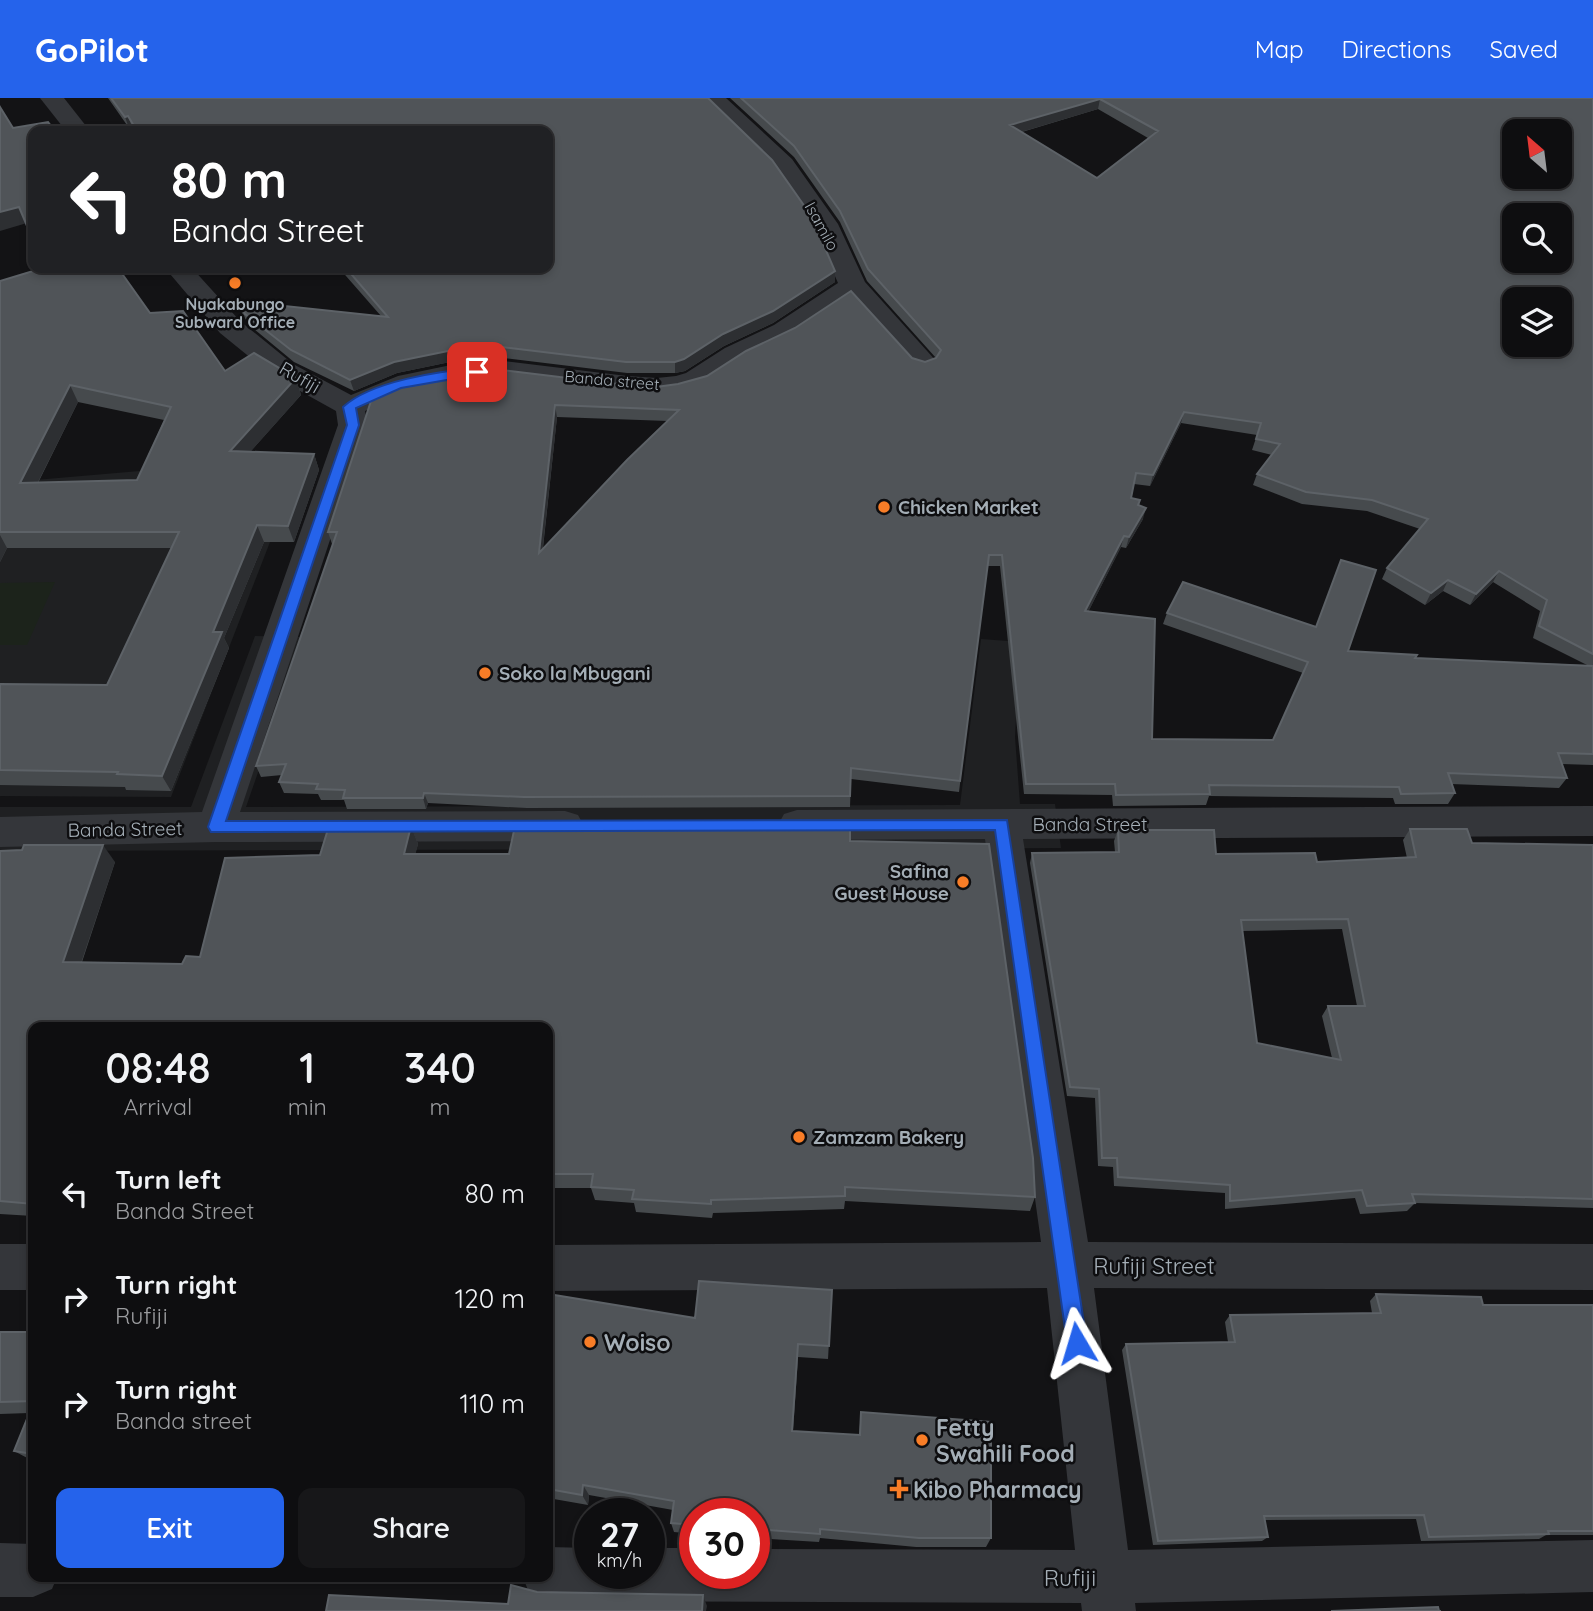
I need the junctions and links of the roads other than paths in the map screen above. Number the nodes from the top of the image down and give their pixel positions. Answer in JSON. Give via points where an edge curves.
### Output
{"nodes":[{"id":1,"x":52,"y":98,"type":"edge"},
{"id":2,"x":713,"y":98,"type":"edge"},
{"id":3,"x":74,"y":126,"type":"edge"},
{"id":4,"x":182,"y":273,"type":"edge"},
{"id":5,"x":853,"y":285,"type":"junction"},
{"id":6,"x":923,"y":362,"type":"edge"},
{"id":7,"x":349,"y":407,"type":"junction"},
{"id":8,"x":1593,"y":821,"type":"edge"},
{"id":9,"x":1002,"y":824,"type":"junction"},
{"id":10,"x":768,"y":825,"type":"edge"},
{"id":11,"x":602,"y":826,"type":"edge"},
{"id":12,"x":216,"y":827,"type":"junction"},
{"id":13,"x":0,"y":832,"type":"edge"},
{"id":14,"x":1068,"y":1265,"type":"junction"},
{"id":15,"x":0,"y":1266,"type":"edge"},
{"id":16,"x":28,"y":1267,"type":"edge"},
{"id":17,"x":553,"y":1268,"type":"edge"},
{"id":18,"x":1593,"y":1268,"type":"edge"},
{"id":19,"x":1593,"y":1566,"type":"edge"},
{"id":20,"x":0,"y":1570,"type":"edge"},
{"id":21,"x":28,"y":1570,"type":"edge"},
{"id":22,"x":553,"y":1574,"type":"edge"},
{"id":23,"x":1107,"y":1594,"type":"edge"}],
"edges":[{"from":1,"to":3,"type":"street"},
{"from":2,"to":5,"type":"street","name":"Isamilo","via":[[783,164],[825,224]]},
{"from":4,"to":7,"type":"street","name":"Rufiji","via":[[230,327],[272,361]]},
{"from":5,"to":6,"type":"street","name":"Isamilo"},
{"from":5,"to":7,"type":"street","name":"Banda street","via":[[784,331],[679,384],[657,387],[503,370],[450,374],[398,385]]},
{"from":7,"to":12,"type":"street","via":[[353,425]]},
{"from":8,"to":9,"type":"street","name":"Banda Street"},
{"from":9,"to":10,"type":"street","name":"Banda Street"},
{"from":9,"to":14,"type":"street"},
{"from":11,"to":12,"type":"street","name":"Banda Street"},
{"from":12,"to":13,"type":"street","name":"Banda Street"},
{"from":14,"to":17,"type":"street","name":"Rufiji Street"},
{"from":14,"to":18,"type":"street","name":"Rufiji Street"},
{"from":14,"to":23,"type":"street"},
{"from":15,"to":16,"type":"street"},
{"from":19,"to":23,"type":"street","name":"Rufiji"},
{"from":20,"to":21,"type":"street"},
{"from":22,"to":23,"type":"street","name":"Rufiji"}]}
